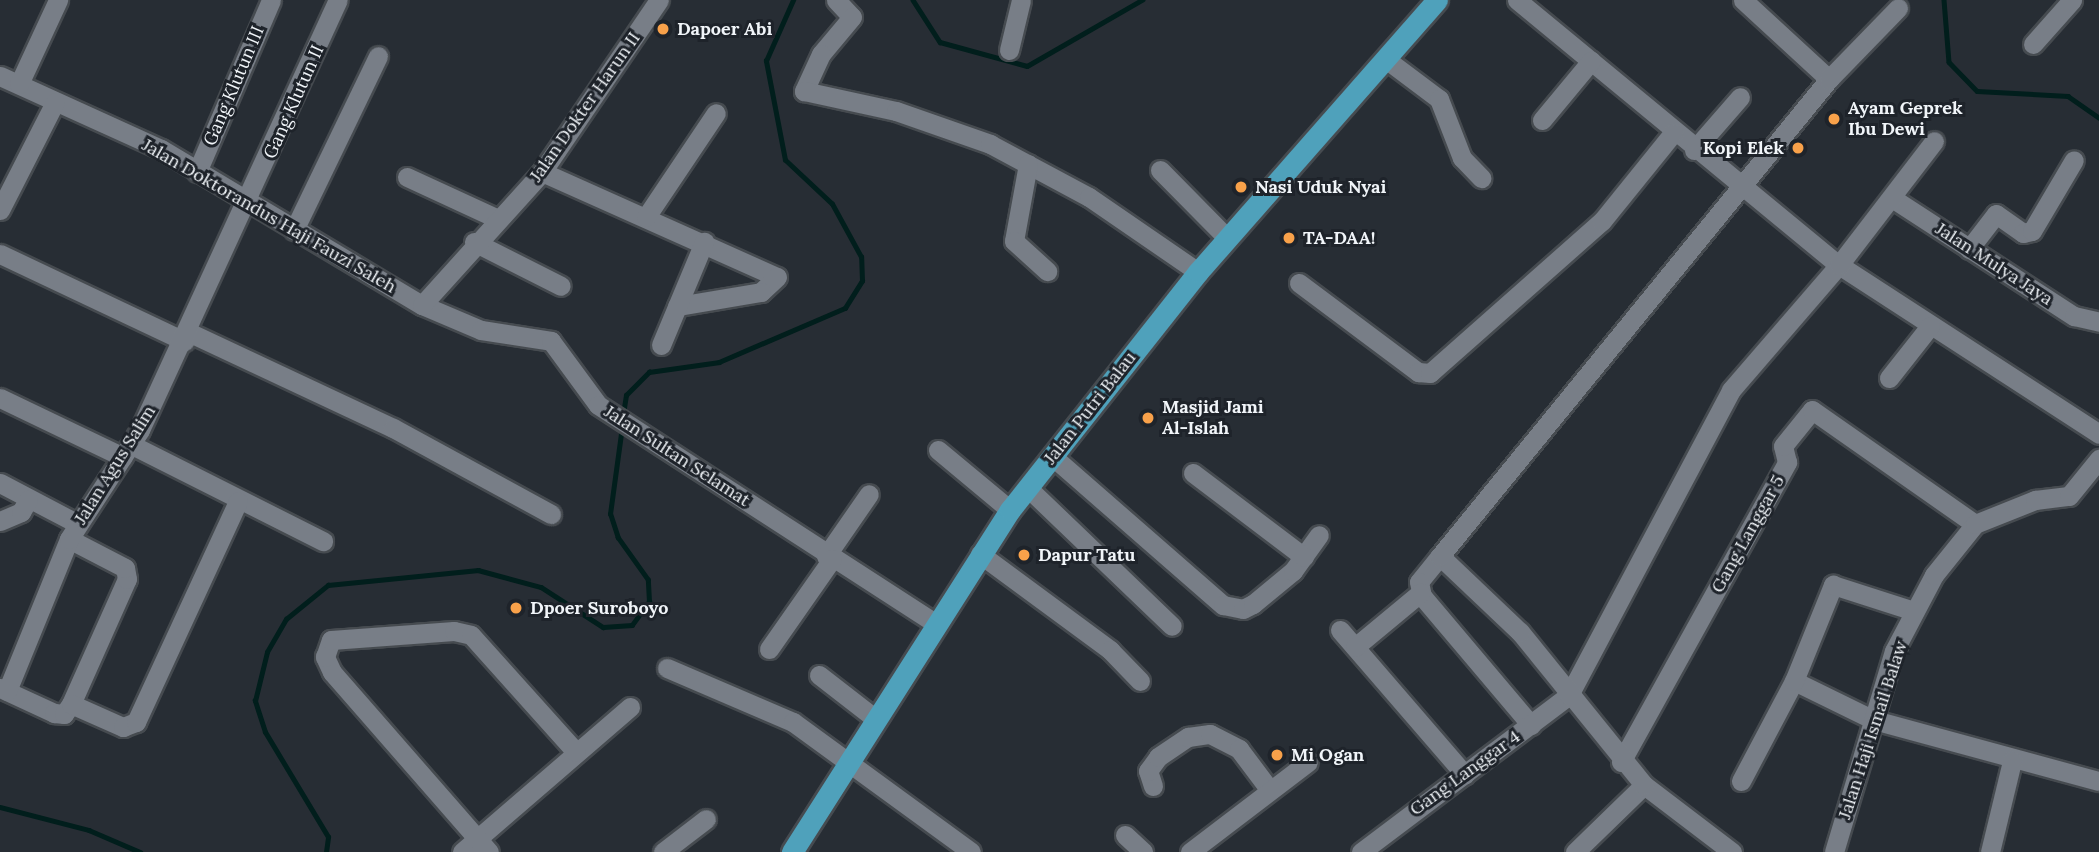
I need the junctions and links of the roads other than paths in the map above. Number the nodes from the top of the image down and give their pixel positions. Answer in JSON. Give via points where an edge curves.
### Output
{"nodes":[{"id":1,"x":58,"y":0,"type":"edge"},
{"id":2,"x":271,"y":0,"type":"edge"},
{"id":3,"x":338,"y":0,"type":"edge"},
{"id":4,"x":659,"y":0,"type":"edge"},
{"id":5,"x":836,"y":0,"type":"edge"},
{"id":6,"x":1021,"y":0,"type":"edge"},
{"id":7,"x":1437,"y":0,"type":"edge"},
{"id":8,"x":1517,"y":0,"type":"edge"},
{"id":9,"x":1743,"y":0,"type":"edge"},
{"id":10,"x":2072,"y":0,"type":"edge"},
{"id":11,"x":1898,"y":8,"type":"dead end"},
{"id":12,"x":2033,"y":44,"type":"dead end"},
{"id":13,"x":1009,"y":50,"type":"dead end"},
{"id":14,"x":378,"y":56,"type":"dead end"},
{"id":15,"x":1387,"y":60,"type":"junction"},
{"id":16,"x":1591,"y":61,"type":"junction"},
{"id":17,"x":0,"y":76,"type":"edge"},
{"id":18,"x":1829,"y":79,"type":"junction"},
{"id":19,"x":19,"y":84,"type":"junction"},
{"id":20,"x":1740,"y":97,"type":"dead end"},
{"id":21,"x":55,"y":102,"type":"junction"},
{"id":22,"x":716,"y":113,"type":"dead end"},
{"id":23,"x":1542,"y":120,"type":"dead end"},
{"id":24,"x":1673,"y":133,"type":"junction"},
{"id":25,"x":1934,"y":141,"type":"dead end"},
{"id":26,"x":1694,"y":150,"type":"junction"},
{"id":27,"x":2074,"y":160,"type":"dead end"},
{"id":28,"x":1028,"y":164,"type":"junction"},
{"id":29,"x":1160,"y":170,"type":"dead end"},
{"id":30,"x":197,"y":172,"type":"junction"},
{"id":31,"x":542,"y":172,"type":"junction"},
{"id":32,"x":407,"y":177,"type":"dead end"},
{"id":33,"x":1481,"y":178,"type":"dead end"},
{"id":34,"x":1739,"y":187,"type":"junction"},
{"id":35,"x":1892,"y":198,"type":"junction"},
{"id":36,"x":248,"y":203,"type":"junction"},
{"id":37,"x":0,"y":210,"type":"edge"},
{"id":38,"x":646,"y":217,"type":"junction"},
{"id":39,"x":498,"y":219,"type":"junction"},
{"id":40,"x":294,"y":230,"type":"junction"},
{"id":41,"x":1227,"y":238,"type":"junction"},
{"id":42,"x":474,"y":242,"type":"junction"},
{"id":43,"x":704,"y":242,"type":"junction"},
{"id":44,"x":1969,"y":248,"type":"junction"},
{"id":45,"x":0,"y":254,"type":"edge"},
{"id":46,"x":1839,"y":265,"type":"junction"},
{"id":47,"x":1047,"y":271,"type":"dead end"},
{"id":48,"x":1198,"y":272,"type":"junction"},
{"id":49,"x":1299,"y":283,"type":"dead end"},
{"id":50,"x":561,"y":286,"type":"dead end"},
{"id":51,"x":422,"y":304,"type":"junction"},
{"id":52,"x":677,"y":306,"type":"junction"},
{"id":53,"x":2099,"y":322,"type":"edge"},
{"id":54,"x":1930,"y":326,"type":"junction"},
{"id":55,"x":186,"y":337,"type":"junction"},
{"id":56,"x":661,"y":345,"type":"dead end"},
{"id":57,"x":1889,"y":377,"type":"dead end"},
{"id":58,"x":0,"y":398,"type":"edge"},
{"id":59,"x":2099,"y":434,"type":"edge"},
{"id":60,"x":937,"y":450,"type":"dead end"},
{"id":61,"x":128,"y":451,"type":"junction"},
{"id":62,"x":1052,"y":456,"type":"junction"},
{"id":63,"x":2099,"y":459,"type":"edge"},
{"id":64,"x":1193,"y":473,"type":"dead end"},
{"id":65,"x":0,"y":483,"type":"edge"},
{"id":66,"x":1028,"y":488,"type":"junction"},
{"id":67,"x":869,"y":494,"type":"dead end"},
{"id":68,"x":28,"y":500,"type":"junction"},
{"id":69,"x":238,"y":501,"type":"junction"},
{"id":70,"x":1010,"y":510,"type":"junction"},
{"id":71,"x":551,"y":514,"type":"dead end"},
{"id":72,"x":0,"y":521,"type":"edge"},
{"id":73,"x":1975,"y":524,"type":"junction"},
{"id":74,"x":74,"y":532,"type":"junction"},
{"id":75,"x":1319,"y":535,"type":"dead end"},
{"id":76,"x":323,"y":541,"type":"dead end"},
{"id":77,"x":980,"y":554,"type":"junction"},
{"id":78,"x":1440,"y":556,"type":"junction"},
{"id":79,"x":1304,"y":557,"type":"junction"},
{"id":80,"x":829,"y":558,"type":"junction"},
{"id":81,"x":1420,"y":593,"type":"junction"},
{"id":82,"x":1914,"y":611,"type":"junction"},
{"id":83,"x":937,"y":624,"type":"junction"},
{"id":84,"x":1172,"y":626,"type":"dead end"},
{"id":85,"x":1340,"y":630,"type":"dead end"},
{"id":86,"x":1355,"y":647,"type":"junction"},
{"id":87,"x":769,"y":649,"type":"dead end"},
{"id":88,"x":667,"y":668,"type":"dead end"},
{"id":89,"x":819,"y":675,"type":"dead end"},
{"id":90,"x":1140,"y":681,"type":"dead end"},
{"id":91,"x":1794,"y":681,"type":"junction"},
{"id":92,"x":3,"y":690,"type":"edge"},
{"id":93,"x":1569,"y":695,"type":"junction"},
{"id":94,"x":72,"y":704,"type":"junction"},
{"id":95,"x":631,"y":707,"type":"dead end"},
{"id":96,"x":877,"y":720,"type":"junction"},
{"id":97,"x":1874,"y":720,"type":"junction"},
{"id":98,"x":1531,"y":724,"type":"junction"},
{"id":99,"x":576,"y":752,"type":"junction"},
{"id":100,"x":2012,"y":761,"type":"junction"},
{"id":101,"x":851,"y":762,"type":"junction"},
{"id":102,"x":1308,"y":762,"type":"dead end"},
{"id":103,"x":1621,"y":762,"type":"junction"},
{"id":104,"x":1465,"y":775,"type":"junction"},
{"id":105,"x":1741,"y":781,"type":"dead end"},
{"id":106,"x":2099,"y":781,"type":"edge"},
{"id":107,"x":1644,"y":785,"type":"junction"},
{"id":108,"x":1153,"y":786,"type":"dead end"},
{"id":109,"x":1269,"y":789,"type":"junction"},
{"id":110,"x":706,"y":819,"type":"dead end"},
{"id":111,"x":1125,"y":835,"type":"dead end"},
{"id":112,"x":483,"y":845,"type":"edge"},
{"id":113,"x":1724,"y":850,"type":"edge"},
{"id":114,"x":462,"y":852,"type":"edge"},
{"id":115,"x":663,"y":852,"type":"edge"},
{"id":116,"x":792,"y":852,"type":"edge"},
{"id":117,"x":971,"y":852,"type":"edge"},
{"id":118,"x":1143,"y":852,"type":"edge"},
{"id":119,"x":1190,"y":852,"type":"edge"},
{"id":120,"x":1361,"y":852,"type":"edge"},
{"id":121,"x":1575,"y":852,"type":"edge"},
{"id":122,"x":1834,"y":852,"type":"edge"},
{"id":123,"x":1990,"y":852,"type":"edge"}],
"edges":[{"from":1,"to":19,"type":"street"},
{"from":2,"to":30,"type":"street","name":"Gang Klutun III"},
{"from":3,"to":36,"type":"street","name":"Gang Klutun II"},
{"from":4,"to":31,"type":"street","name":"Jalan Dokter Harun II"},
{"from":5,"to":28,"type":"street","via":[[852,17],[821,54],[804,91],[919,118]]},
{"from":6,"to":13,"type":"street"},
{"from":7,"to":15,"type":"main road","name":"Jalan Putri Balau"},
{"from":8,"to":16,"type":"street"},
{"from":9,"to":18,"type":"street"},
{"from":10,"to":12,"type":"street"},
{"from":11,"to":18,"type":"street"},
{"from":14,"to":40,"type":"street"},
{"from":15,"to":33,"type":"street","via":[[1439,99],[1462,158]]},
{"from":15,"to":41,"type":"main road","name":"Jalan Putri Balau"},
{"from":16,"to":23,"type":"street"},
{"from":16,"to":24,"type":"street"},
{"from":17,"to":19,"type":"street","name":"Jalan Doktorandus Haji Fauzi Saleh"},
{"from":18,"to":34,"type":"street"},
{"from":19,"to":21,"type":"street","name":"Jalan Doktorandus Haji Fauzi Saleh"},
{"from":20,"to":26,"type":"street"},
{"from":21,"to":30,"type":"street","name":"Jalan Doktorandus Haji Fauzi Saleh"},
{"from":21,"to":37,"type":"street"},
{"from":22,"to":38,"type":"street"},
{"from":24,"to":26,"type":"street"},
{"from":24,"to":49,"type":"street","via":[[1602,221],[1430,373],[1418,372]]},
{"from":25,"to":35,"type":"street"},
{"from":26,"to":34,"type":"street"},
{"from":27,"to":44,"type":"street","via":[[2032,231],[2023,233],[1996,214]]},
{"from":28,"to":47,"type":"street","via":[[1014,241]]},
{"from":28,"to":48,"type":"street"},
{"from":29,"to":41,"type":"street"},
{"from":30,"to":36,"type":"street","name":"Jalan Doktorandus Haji Fauzi Saleh"},
{"from":31,"to":38,"type":"street"},
{"from":31,"to":39,"type":"street","name":"Jalan Dokter Harun II"},
{"from":32,"to":39,"type":"street"},
{"from":34,"to":46,"type":"street"},
{"from":34,"to":78,"type":"street"},
{"from":35,"to":44,"type":"street","name":"Jalan Mulya Jaya"},
{"from":35,"to":46,"type":"street"},
{"from":36,"to":40,"type":"street","name":"Jalan Doktorandus Haji Fauzi Saleh"},
{"from":36,"to":55,"type":"street","name":"Jalan Agus Salim"},
{"from":38,"to":43,"type":"street"},
{"from":39,"to":42,"type":"street","name":"Jalan Dokter Harun II"},
{"from":40,"to":51,"type":"street","name":"Jalan Doktorandus Haji Fauzi Saleh"},
{"from":41,"to":48,"type":"main road","name":"Jalan Putri Balau"},
{"from":42,"to":50,"type":"street"},
{"from":42,"to":51,"type":"street","name":"Jalan Dokter Harun II"},
{"from":43,"to":52,"type":"street"},
{"from":43,"to":52,"type":"street","via":[[773,273],[775,283],[737,297]]},
{"from":44,"to":53,"type":"street","name":"Jalan Mulya Jaya","via":[[2074,316]]},
{"from":45,"to":55,"type":"street"},
{"from":46,"to":54,"type":"street"},
{"from":46,"to":93,"type":"street","via":[[1716,414]]},
{"from":48,"to":62,"type":"main road","name":"Jalan Putri Balau"},
{"from":51,"to":80,"type":"street","name":"Jalan Sultan Selamat","via":[[481,330],[551,341],[598,405]]},
{"from":52,"to":56,"type":"street"},
{"from":54,"to":57,"type":"street"},
{"from":54,"to":59,"type":"street"},
{"from":55,"to":61,"type":"street","name":"Jalan Agus Salim"},
{"from":55,"to":71,"type":"street","via":[[406,434]]},
{"from":58,"to":61,"type":"street"},
{"from":60,"to":70,"type":"street"},
{"from":61,"to":69,"type":"street"},
{"from":61,"to":74,"type":"street","name":"Jalan Agus Salim"},
{"from":62,"to":66,"type":"main road","name":"Jalan Putri Balau"},
{"from":62,"to":79,"type":"street","via":[[1223,605],[1253,604]]},
{"from":63,"to":73,"type":"street","via":[[2069,496],[2035,500]]},
{"from":64,"to":79,"type":"street"},
{"from":65,"to":68,"type":"street"},
{"from":66,"to":70,"type":"main road","name":"Jalan Putri Balau"},
{"from":66,"to":84,"type":"street"},
{"from":67,"to":80,"type":"street"},
{"from":68,"to":72,"type":"street","via":[[21,512]]},
{"from":68,"to":74,"type":"street"},
{"from":69,"to":76,"type":"street"},
{"from":69,"to":94,"type":"street","via":[[136,722],[122,727]]},
{"from":70,"to":77,"type":"main road","name":"Jalan Putri Balau"},
{"from":73,"to":82,"type":"street","name":"Jalan Haji Ismail Balaw"},
{"from":73,"to":103,"type":"street","name":"Gang Langgar 5","via":[[1812,410],[1783,446],[1787,462]]},
{"from":74,"to":92,"type":"street","name":"Jalan Agus Salim"},
{"from":74,"to":94,"type":"street","via":[[125,568],[127,579]]},
{"from":75,"to":79,"type":"street"},
{"from":77,"to":83,"type":"main road","name":"Jalan Putri Balau"},
{"from":77,"to":90,"type":"street","via":[[1110,650]]},
{"from":78,"to":81,"type":"street","via":[[1419,582]]},
{"from":78,"to":93,"type":"street","via":[[1520,632]]},
{"from":80,"to":83,"type":"street","name":"Jalan Sultan Selamat"},
{"from":80,"to":87,"type":"street"},
{"from":81,"to":86,"type":"street"},
{"from":81,"to":98,"type":"street"},
{"from":82,"to":91,"type":"street","via":[[1833,585]]},
{"from":82,"to":97,"type":"street","name":"Jalan Haji Ismail Balaw"},
{"from":83,"to":96,"type":"main road","name":"Jalan Putri Balau"},
{"from":85,"to":86,"type":"street"},
{"from":86,"to":104,"type":"street"},
{"from":88,"to":101,"type":"street","via":[[782,716]]},
{"from":89,"to":96,"type":"street"},
{"from":91,"to":97,"type":"street"},
{"from":91,"to":105,"type":"street"},
{"from":92,"to":94,"type":"street","via":[[54,713],[64,714]]},
{"from":93,"to":98,"type":"street","name":"Gang Langgar 4"},
{"from":93,"to":103,"type":"street"},
{"from":95,"to":99,"type":"street"},
{"from":96,"to":101,"type":"main road","name":"Jalan Putri Balau"},
{"from":97,"to":100,"type":"street"},
{"from":97,"to":122,"type":"street","name":"Jalan Haji Ismail Balaw"},
{"from":98,"to":104,"type":"street","name":"Gang Langgar 4"},
{"from":99,"to":112,"type":"street"},
{"from":99,"to":112,"type":"street","via":[[471,635],[454,631],[331,640],[325,657],[332,672]]},
{"from":100,"to":106,"type":"street"},
{"from":100,"to":123,"type":"street"},
{"from":101,"to":116,"type":"main road","name":"Jalan Putri Balau"},
{"from":101,"to":117,"type":"street"},
{"from":102,"to":109,"type":"street"},
{"from":103,"to":107,"type":"street"},
{"from":104,"to":120,"type":"street","name":"Gang Langgar 4"},
{"from":107,"to":113,"type":"street"},
{"from":107,"to":121,"type":"street"},
{"from":108,"to":109,"type":"street","via":[[1148,771],[1158,757],[1188,737],[1210,734],[1239,749]]},
{"from":109,"to":119,"type":"street"},
{"from":110,"to":115,"type":"street"},
{"from":111,"to":118,"type":"street"},
{"from":112,"to":114,"type":"street"}]}
